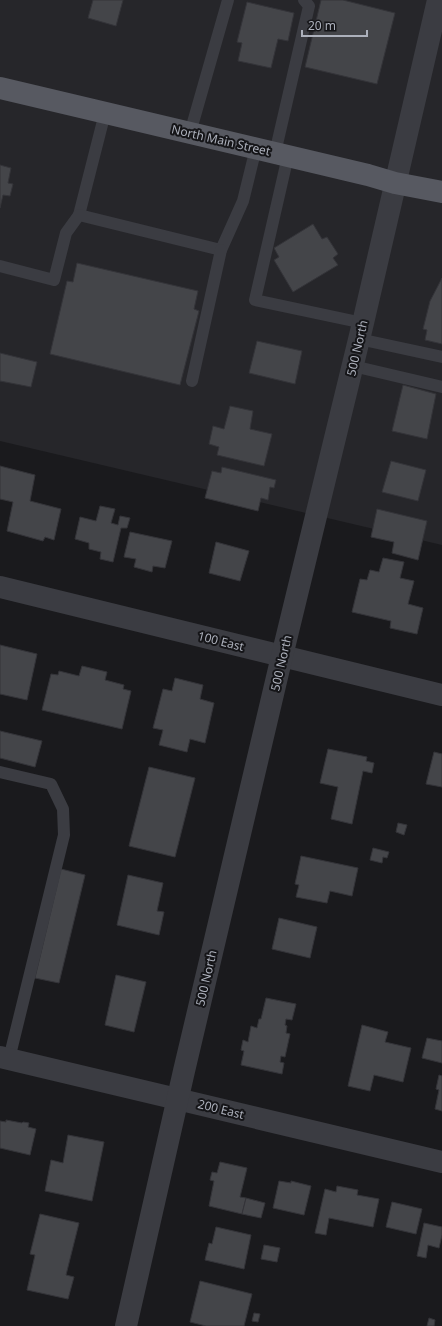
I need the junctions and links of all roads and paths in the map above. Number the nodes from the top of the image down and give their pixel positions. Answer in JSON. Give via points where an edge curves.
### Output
{"nodes":[{"id":1,"x":228,"y":0,"type":"edge"},
{"id":2,"x":304,"y":0,"type":"edge"},
{"id":3,"x":438,"y":0,"type":"edge"},
{"id":4,"x":0,"y":88,"type":"edge"},
{"id":5,"x":105,"y":113,"type":"junction"},
{"id":6,"x":190,"y":133,"type":"junction"},
{"id":7,"x":273,"y":153,"type":"junction"},
{"id":8,"x":395,"y":183,"type":"junction"},
{"id":9,"x":442,"y":192,"type":"edge"},
{"id":10,"x":79,"y":215,"type":"junction"},
{"id":11,"x":221,"y":250,"type":"junction"},
{"id":12,"x":0,"y":266,"type":"edge"},
{"id":13,"x":361,"y":331,"type":"junction"},
{"id":14,"x":442,"y":357,"type":"edge"},
{"id":15,"x":353,"y":366,"type":"junction"},
{"id":16,"x":192,"y":380,"type":"dead end"},
{"id":17,"x":442,"y":387,"type":"edge"},
{"id":18,"x":0,"y":587,"type":"edge"},
{"id":19,"x":282,"y":656,"type":"junction"},
{"id":20,"x":442,"y":694,"type":"edge"},
{"id":21,"x":0,"y":772,"type":"edge"},
{"id":22,"x":5,"y":1058,"type":"edge"},
{"id":23,"x":178,"y":1098,"type":"junction"},
{"id":24,"x":442,"y":1162,"type":"edge"},
{"id":25,"x":126,"y":1326,"type":"edge"}],
"edges":[{"from":1,"to":6,"type":"lane"},
{"from":2,"to":7,"type":"lane","via":[[309,6]]},
{"from":3,"to":8,"type":"street","name":"500 North"},
{"from":4,"to":5,"type":"main road","name":"North Main Street"},
{"from":5,"to":6,"type":"main road","name":"North Main Street"},
{"from":5,"to":10,"type":"lane"},
{"from":6,"to":7,"type":"main road","name":"North Main Street"},
{"from":7,"to":8,"type":"main road","name":"North Main Street"},
{"from":7,"to":11,"type":"lane","via":[[244,201]]},
{"from":7,"to":13,"type":"lane","via":[[255,300]]},
{"from":8,"to":9,"type":"main road","name":"North Main Street"},
{"from":8,"to":13,"type":"street","name":"500 North"},
{"from":10,"to":11,"type":"lane"},
{"from":10,"to":12,"type":"lane","via":[[66,233],[54,280]]},
{"from":11,"to":16,"type":"lane"},
{"from":13,"to":14,"type":"lane"},
{"from":13,"to":15,"type":"street","name":"500 North"},
{"from":15,"to":17,"type":"lane"},
{"from":15,"to":19,"type":"street","name":"500 North"},
{"from":18,"to":19,"type":"street","name":"100 East"},
{"from":19,"to":20,"type":"street","name":"100 East"},
{"from":19,"to":23,"type":"street","name":"500 North"},
{"from":21,"to":22,"type":"lane","via":[[51,784],[63,809],[64,835]]},
{"from":22,"to":23,"type":"street","name":"200 East"},
{"from":23,"to":24,"type":"street","name":"200 East"},
{"from":23,"to":25,"type":"street","name":"500 North"}]}
